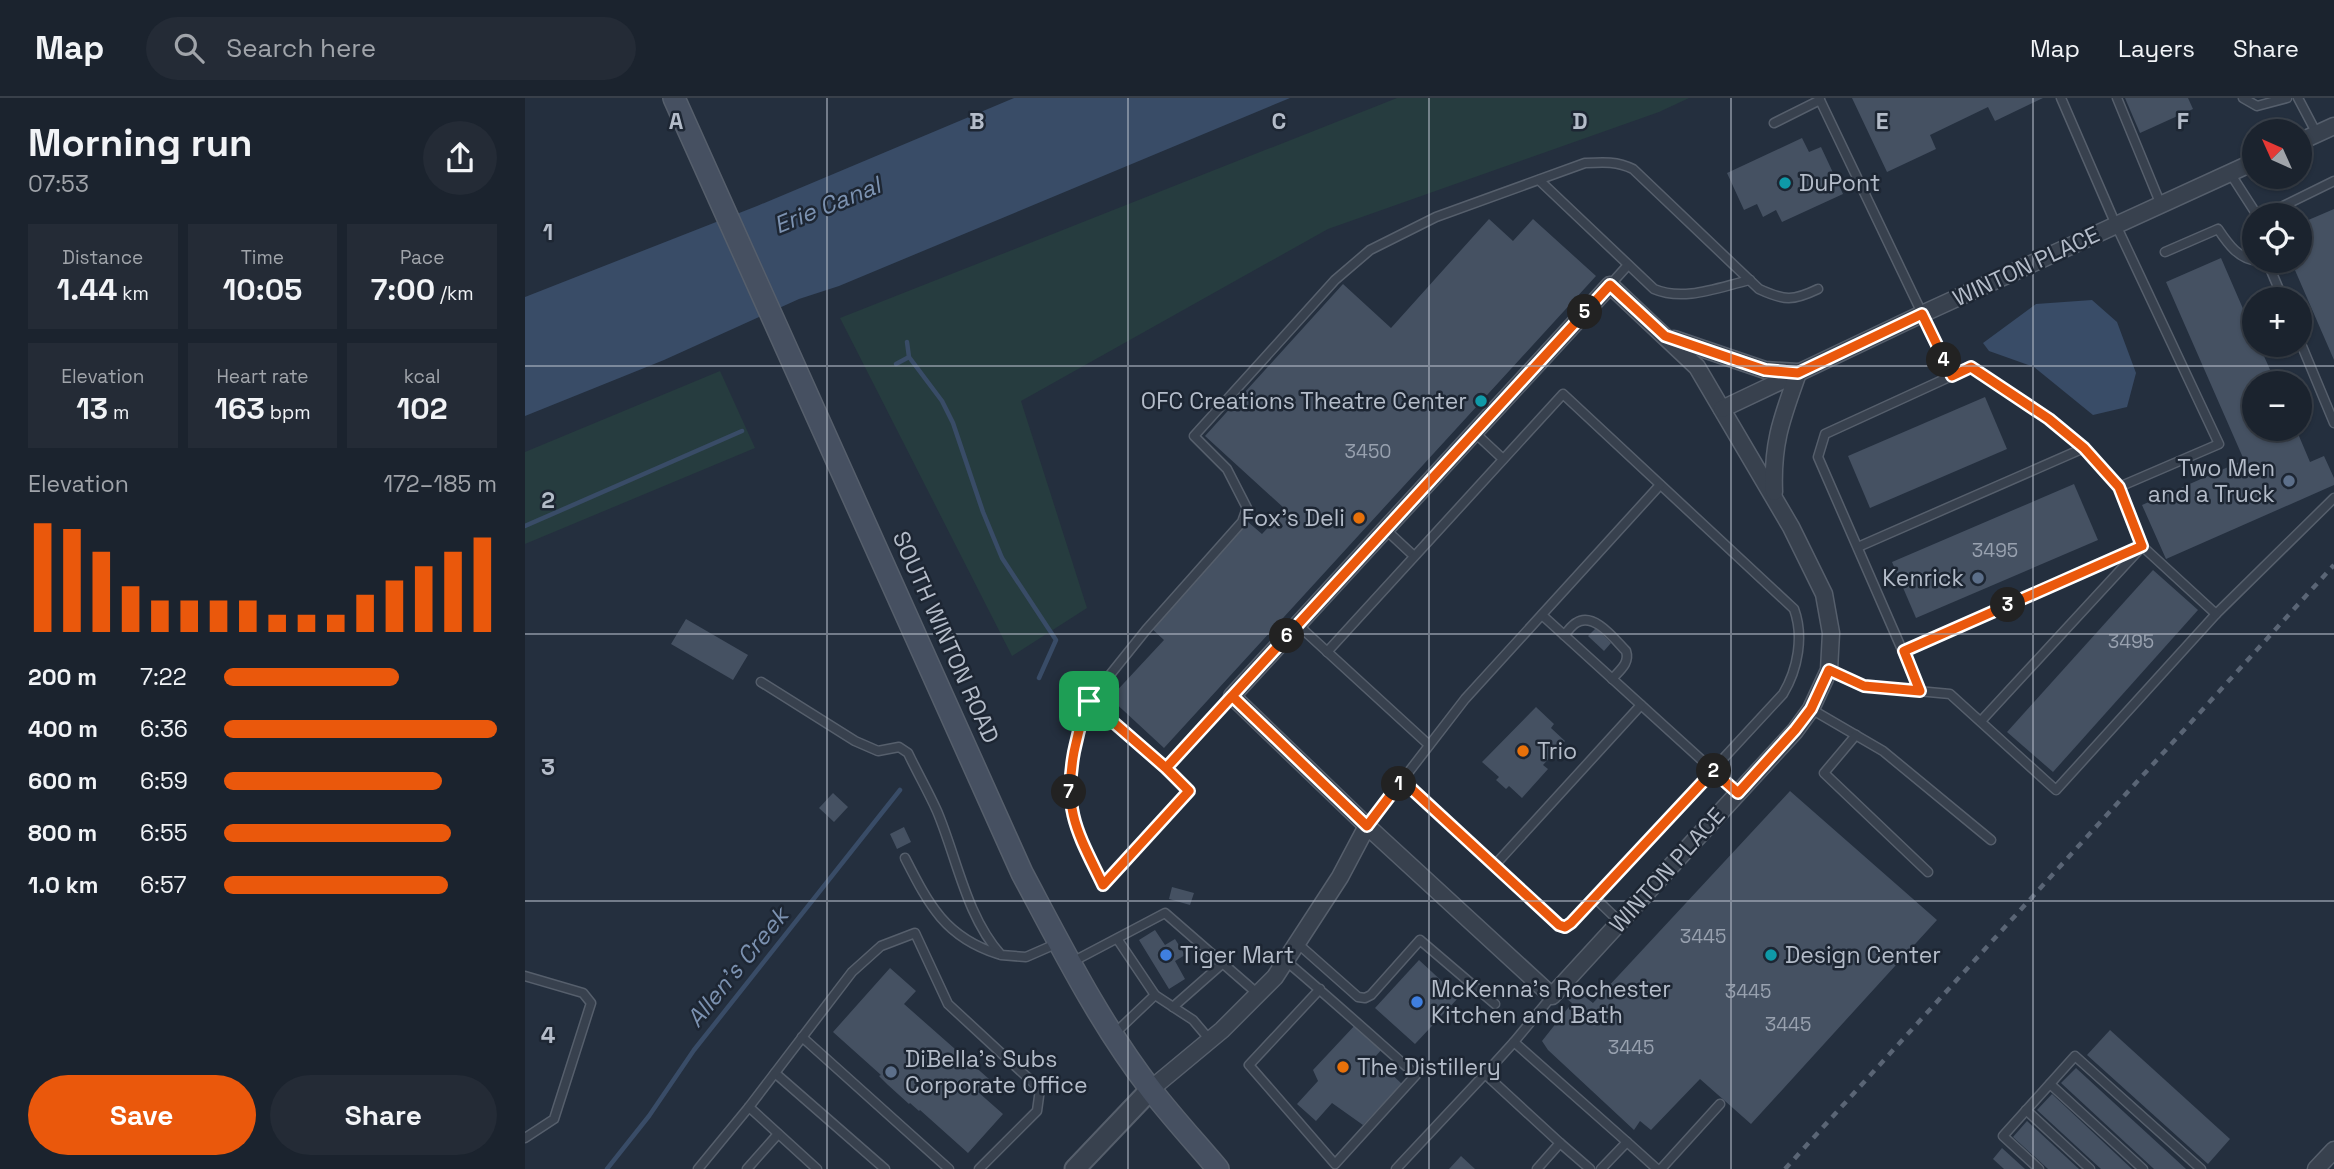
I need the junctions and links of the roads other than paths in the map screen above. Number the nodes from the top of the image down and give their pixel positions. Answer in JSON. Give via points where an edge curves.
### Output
{"nodes":[{"id":1,"x":674,"y":98,"type":"edge"},
{"id":2,"x":2061,"y":98,"type":"edge"},
{"id":3,"x":2117,"y":98,"type":"edge"},
{"id":4,"x":2243,"y":98,"type":"edge"},
{"id":5,"x":2287,"y":98,"type":"edge"},
{"id":6,"x":2298,"y":98,"type":"edge"},
{"id":7,"x":1820,"y":99,"type":"edge"},
{"id":8,"x":1774,"y":123,"type":"dead end"},
{"id":9,"x":2328,"y":132,"type":"edge"},
{"id":10,"x":2242,"y":168,"type":"edge"},
{"id":11,"x":2230,"y":173,"type":"junction"},
{"id":12,"x":1539,"y":180,"type":"junction"},
{"id":13,"x":2334,"y":181,"type":"edge"},
{"id":14,"x":2249,"y":203,"type":"edge"},
{"id":15,"x":2290,"y":203,"type":"edge"},
{"id":16,"x":2161,"y":205,"type":"junction"},
{"id":17,"x":2116,"y":225,"type":"junction"},
{"id":18,"x":2165,"y":252,"type":"dead end"},
{"id":19,"x":2242,"y":256,"type":"edge"},
{"id":20,"x":1628,"y":265,"type":"junction"},
{"id":21,"x":1749,"y":280,"type":"junction"},
{"id":22,"x":1610,"y":285,"type":"junction"},
{"id":23,"x":1818,"y":289,"type":"dead end"},
{"id":24,"x":1922,"y":314,"type":"junction"},
{"id":25,"x":1665,"y":336,"type":"junction"},
{"id":26,"x":2306,"y":357,"type":"edge"},
{"id":27,"x":1798,"y":373,"type":"junction"},
{"id":28,"x":1952,"y":376,"type":"junction"},
{"id":29,"x":1722,"y":409,"type":"junction"},
{"id":30,"x":2334,"y":423,"type":"edge"},
{"id":31,"x":1474,"y":432,"type":"junction"},
{"id":32,"x":2084,"y":448,"type":"junction"},
{"id":33,"x":1503,"y":458,"type":"junction"},
{"id":34,"x":1660,"y":485,"type":"junction"},
{"id":35,"x":2119,"y":487,"type":"junction"},
{"id":36,"x":1774,"y":497,"type":"junction"},
{"id":37,"x":2334,"y":498,"type":"edge"},
{"id":38,"x":1385,"y":529,"type":"junction"},
{"id":39,"x":2142,"y":546,"type":"junction"},
{"id":40,"x":1858,"y":547,"type":"junction"},
{"id":41,"x":1414,"y":556,"type":"junction"},
{"id":42,"x":2216,"y":614,"type":"junction"},
{"id":43,"x":1542,"y":615,"type":"junction"},
{"id":44,"x":1298,"y":625,"type":"junction"},
{"id":45,"x":1564,"y":635,"type":"junction"},
{"id":46,"x":1904,"y":651,"type":"junction"},
{"id":47,"x":1327,"y":652,"type":"junction"},
{"id":48,"x":1829,"y":670,"type":"junction"},
{"id":49,"x":1612,"y":679,"type":"junction"},
{"id":50,"x":761,"y":682,"type":"dead end"},
{"id":51,"x":1920,"y":691,"type":"junction"},
{"id":52,"x":1232,"y":696,"type":"junction"},
{"id":53,"x":1089,"y":701,"type":"junction"},
{"id":54,"x":1641,"y":705,"type":"junction"},
{"id":55,"x":1811,"y":709,"type":"junction"},
{"id":56,"x":1981,"y":721,"type":"junction"},
{"id":57,"x":1856,"y":735,"type":"junction"},
{"id":58,"x":1429,"y":746,"type":"junction"},
{"id":59,"x":1166,"y":768,"type":"junction"},
{"id":60,"x":1713,"y":771,"type":"junction"},
{"id":61,"x":1402,"y":780,"type":"junction"},
{"id":62,"x":1738,"y":793,"type":"junction"},
{"id":63,"x":1367,"y":826,"type":"junction"},
{"id":64,"x":1990,"y":840,"type":"dead end"},
{"id":65,"x":905,"y":858,"type":"dead end"},
{"id":66,"x":1494,"y":866,"type":"junction"},
{"id":67,"x":1928,"y":872,"type":"dead end"},
{"id":68,"x":1595,"y":898,"type":"junction"},
{"id":69,"x":1620,"y":922,"type":"junction"},
{"id":70,"x":1118,"y":940,"type":"junction"},
{"id":71,"x":1059,"y":943,"type":"junction"},
{"id":72,"x":1297,"y":943,"type":"junction"},
{"id":73,"x":1001,"y":955,"type":"junction"},
{"id":74,"x":1286,"y":961,"type":"junction"},
{"id":75,"x":1223,"y":963,"type":"junction"},
{"id":76,"x":1069,"y":964,"type":"junction"},
{"id":77,"x":525,"y":976,"type":"edge"},
{"id":78,"x":1320,"y":989,"type":"junction"},
{"id":79,"x":1258,"y":994,"type":"junction"},
{"id":80,"x":1155,"y":995,"type":"junction"},
{"id":81,"x":1552,"y":996,"type":"junction"},
{"id":82,"x":1495,"y":1004,"type":"dead end"},
{"id":83,"x":1173,"y":1007,"type":"junction"},
{"id":84,"x":1114,"y":1034,"type":"junction"},
{"id":85,"x":802,"y":1037,"type":"junction"},
{"id":86,"x":1210,"y":1040,"type":"junction"},
{"id":87,"x":1514,"y":1042,"type":"junction"},
{"id":88,"x":775,"y":1073,"type":"junction"},
{"id":89,"x":1485,"y":1074,"type":"junction"},
{"id":90,"x":2050,"y":1084,"type":"junction"},
{"id":91,"x":1151,"y":1089,"type":"junction"},
{"id":92,"x":1720,"y":1104,"type":"dead end"},
{"id":93,"x":749,"y":1107,"type":"junction"},
{"id":94,"x":2026,"y":1110,"type":"junction"},
{"id":95,"x":778,"y":1134,"type":"junction"},
{"id":96,"x":525,"y":1138,"type":"edge"},
{"id":97,"x":1627,"y":1142,"type":"junction"},
{"id":98,"x":1560,"y":1143,"type":"junction"},
{"id":99,"x":2334,"y":1150,"type":"edge"},
{"id":100,"x":812,"y":1168,"type":"edge"},
{"id":101,"x":946,"y":1168,"type":"edge"},
{"id":102,"x":698,"y":1169,"type":"edge"},
{"id":103,"x":747,"y":1169,"type":"edge"},
{"id":104,"x":885,"y":1169,"type":"edge"},
{"id":105,"x":979,"y":1169,"type":"edge"},
{"id":106,"x":1075,"y":1169,"type":"edge"},
{"id":107,"x":1218,"y":1169,"type":"edge"},
{"id":108,"x":1396,"y":1169,"type":"edge"},
{"id":109,"x":1537,"y":1169,"type":"edge"},
{"id":110,"x":1590,"y":1169,"type":"edge"},
{"id":111,"x":1601,"y":1169,"type":"edge"},
{"id":112,"x":1659,"y":1169,"type":"edge"},
{"id":113,"x":2039,"y":1169,"type":"edge"},
{"id":114,"x":2090,"y":1169,"type":"edge"},
{"id":115,"x":2143,"y":1169,"type":"edge"},
{"id":116,"x":2201,"y":1169,"type":"edge"},
{"id":117,"x":2316,"y":1169,"type":"edge"}],
"edges":[{"from":1,"to":71,"type":"main road","name":"SOUTH WINTON ROAD","via":[[1023,873]]},
{"from":2,"to":17,"type":"lane"},
{"from":3,"to":16,"type":"lane"},
{"from":4,"to":5,"type":"lane","via":[[2257,106]]},
{"from":6,"to":9,"type":"lane"},
{"from":7,"to":8,"type":"lane"},
{"from":7,"to":24,"type":"lane"},
{"from":10,"to":11,"type":"street","name":"WINTON PLACE"},
{"from":11,"to":14,"type":"lane"},
{"from":11,"to":16,"type":"street","name":"WINTON PLACE"},
{"from":12,"to":20,"type":"lane"},
{"from":12,"to":21,"type":"lane","via":[[1585,163],[1622,163]]},
{"from":12,"to":53,"type":"lane","via":[[1436,217],[1370,250],[1335,280],[1194,436],[1227,469],[1247,508],[1242,522]]},
{"from":13,"to":15,"type":"lane"},
{"from":16,"to":17,"type":"street","name":"WINTON PLACE"},
{"from":17,"to":24,"type":"street","name":"WINTON PLACE"},
{"from":17,"to":35,"type":"lane","via":[[2218,444]]},
{"from":18,"to":19,"type":"lane","via":[[2218,229]]},
{"from":20,"to":21,"type":"lane","via":[[1666,294],[1682,295]]},
{"from":20,"to":22,"type":"lane"},
{"from":21,"to":23,"type":"lane","via":[[1783,299]]},
{"from":22,"to":25,"type":"street","name":"WINTON PLACE"},
{"from":22,"to":31,"type":"street"},
{"from":24,"to":27,"type":"street","name":"WINTON PLACE"},
{"from":24,"to":28,"type":"lane"},
{"from":25,"to":27,"type":"street","via":[[1765,370]]},
{"from":25,"to":29,"type":"street","name":"WINTON PLACE","via":[[1697,366]]},
{"from":26,"to":30,"type":"lane"},
{"from":27,"to":29,"type":"street","name":"WINTON PLACE"},
{"from":27,"to":36,"type":"street","via":[[1776,435]]},
{"from":28,"to":32,"type":"lane","via":[[1971,367]]},
{"from":28,"to":40,"type":"lane","via":[[1825,434],[1818,457]]},
{"from":29,"to":36,"type":"street","name":"WINTON PLACE"},
{"from":31,"to":33,"type":"lane"},
{"from":31,"to":38,"type":"street"},
{"from":32,"to":35,"type":"lane"},
{"from":32,"to":40,"type":"lane"},
{"from":33,"to":34,"type":"lane","via":[[1563,394]]},
{"from":33,"to":41,"type":"lane"},
{"from":34,"to":43,"type":"lane"},
{"from":34,"to":60,"type":"lane","via":[[1794,609],[1798,621],[1790,682]]},
{"from":35,"to":39,"type":"lane"},
{"from":36,"to":48,"type":"street","name":"WINTON PLACE","via":[[1824,594],[1831,633]]},
{"from":37,"to":42,"type":"lane"},
{"from":38,"to":41,"type":"lane"},
{"from":38,"to":44,"type":"street"},
{"from":39,"to":42,"type":"lane"},
{"from":39,"to":46,"type":"lane"},
{"from":39,"to":56,"type":"lane"},
{"from":40,"to":46,"type":"lane"},
{"from":41,"to":47,"type":"lane"},
{"from":42,"to":56,"type":"lane","via":[[2056,790]]},
{"from":43,"to":45,"type":"lane"},
{"from":43,"to":58,"type":"lane"},
{"from":44,"to":47,"type":"lane"},
{"from":44,"to":52,"type":"street"},
{"from":45,"to":49,"type":"lane"},
{"from":45,"to":49,"type":"lane","via":[[1577,621],[1597,623],[1628,657]]},
{"from":46,"to":51,"type":"lane"},
{"from":47,"to":58,"type":"lane"},
{"from":48,"to":51,"type":"lane","via":[[1864,686]]},
{"from":48,"to":55,"type":"street","name":"WINTON PLACE"},
{"from":49,"to":54,"type":"lane"},
{"from":50,"to":73,"type":"lane","via":[[855,741],[878,751],[899,747],[908,752],[937,811],[988,941]]},
{"from":51,"to":56,"type":"lane","via":[[1950,694]]},
{"from":52,"to":59,"type":"lane"},
{"from":52,"to":63,"type":"street"},
{"from":53,"to":59,"type":"lane"},
{"from":53,"to":59,"type":"lane","via":[[1081,718],[1069,781],[1070,808],[1103,885],[1189,791]]},
{"from":54,"to":60,"type":"lane"},
{"from":54,"to":66,"type":"lane"},
{"from":55,"to":57,"type":"lane"},
{"from":55,"to":62,"type":"street","name":"WINTON PLACE"},
{"from":57,"to":64,"type":"lane","via":[[1883,751]]},
{"from":57,"to":67,"type":"lane","via":[[1824,774]]},
{"from":58,"to":61,"type":"lane"},
{"from":60,"to":62,"type":"lane"},
{"from":60,"to":68,"type":"lane"},
{"from":61,"to":63,"type":"lane"},
{"from":61,"to":66,"type":"lane"},
{"from":62,"to":69,"type":"street","name":"WINTON PLACE"},
{"from":63,"to":72,"type":"street"},
{"from":63,"to":81,"type":"street"},
{"from":65,"to":73,"type":"lane","via":[[946,925],[975,947]]},
{"from":66,"to":68,"type":"lane","via":[[1565,927]]},
{"from":68,"to":69,"type":"lane"},
{"from":69,"to":81,"type":"street","name":"WINTON PLACE"},
{"from":70,"to":75,"type":"lane","via":[[1165,913]]},
{"from":70,"to":76,"type":"lane"},
{"from":70,"to":80,"type":"lane"},
{"from":71,"to":73,"type":"lane","via":[[1026,957]]},
{"from":71,"to":76,"type":"main road","name":"SOUTH WINTON ROAD"},
{"from":72,"to":74,"type":"street"},
{"from":72,"to":82,"type":"lane","via":[[1358,997],[1365,998],[1420,940]]},
{"from":74,"to":78,"type":"lane"},
{"from":74,"to":79,"type":"street"},
{"from":75,"to":79,"type":"lane"},
{"from":75,"to":83,"type":"lane"},
{"from":76,"to":84,"type":"main road","name":"SOUTH WINTON ROAD"},
{"from":77,"to":96,"type":"lane","via":[[583,993],[591,1003],[554,1119]]},
{"from":78,"to":78,"type":"lane","via":[[1249,1065],[1335,1164],[1416,1075]]},
{"from":79,"to":86,"type":"street"},
{"from":80,"to":83,"type":"lane"},
{"from":80,"to":84,"type":"lane"},
{"from":81,"to":87,"type":"lane"},
{"from":83,"to":86,"type":"lane","via":[[1193,1020]]},
{"from":84,"to":91,"type":"main road","name":"SOUTH WINTON ROAD"},
{"from":85,"to":88,"type":"lane"},
{"from":85,"to":101,"type":"lane"},
{"from":85,"to":105,"type":"lane","via":[[852,972],[881,946],[915,933],[948,1004],[1040,1089],[1037,1111]]},
{"from":86,"to":91,"type":"street"},
{"from":87,"to":89,"type":"lane"},
{"from":87,"to":97,"type":"lane"},
{"from":88,"to":93,"type":"lane"},
{"from":88,"to":104,"type":"lane"},
{"from":89,"to":98,"type":"lane"},
{"from":89,"to":108,"type":"lane"},
{"from":90,"to":94,"type":"lane"},
{"from":90,"to":115,"type":"lane"},
{"from":90,"to":116,"type":"lane","via":[[2075,1056]]},
{"from":91,"to":106,"type":"street"},
{"from":91,"to":107,"type":"main road","name":"SOUTH WINTON ROAD"},
{"from":92,"to":112,"type":"lane"},
{"from":93,"to":95,"type":"lane"},
{"from":93,"to":102,"type":"lane"},
{"from":94,"to":113,"type":"lane","via":[[2003,1136]]},
{"from":94,"to":114,"type":"lane"},
{"from":95,"to":100,"type":"lane"},
{"from":95,"to":103,"type":"lane"},
{"from":97,"to":111,"type":"lane"},
{"from":97,"to":112,"type":"lane"},
{"from":98,"to":109,"type":"lane"},
{"from":98,"to":110,"type":"lane"},
{"from":99,"to":117,"type":"street"}]}
